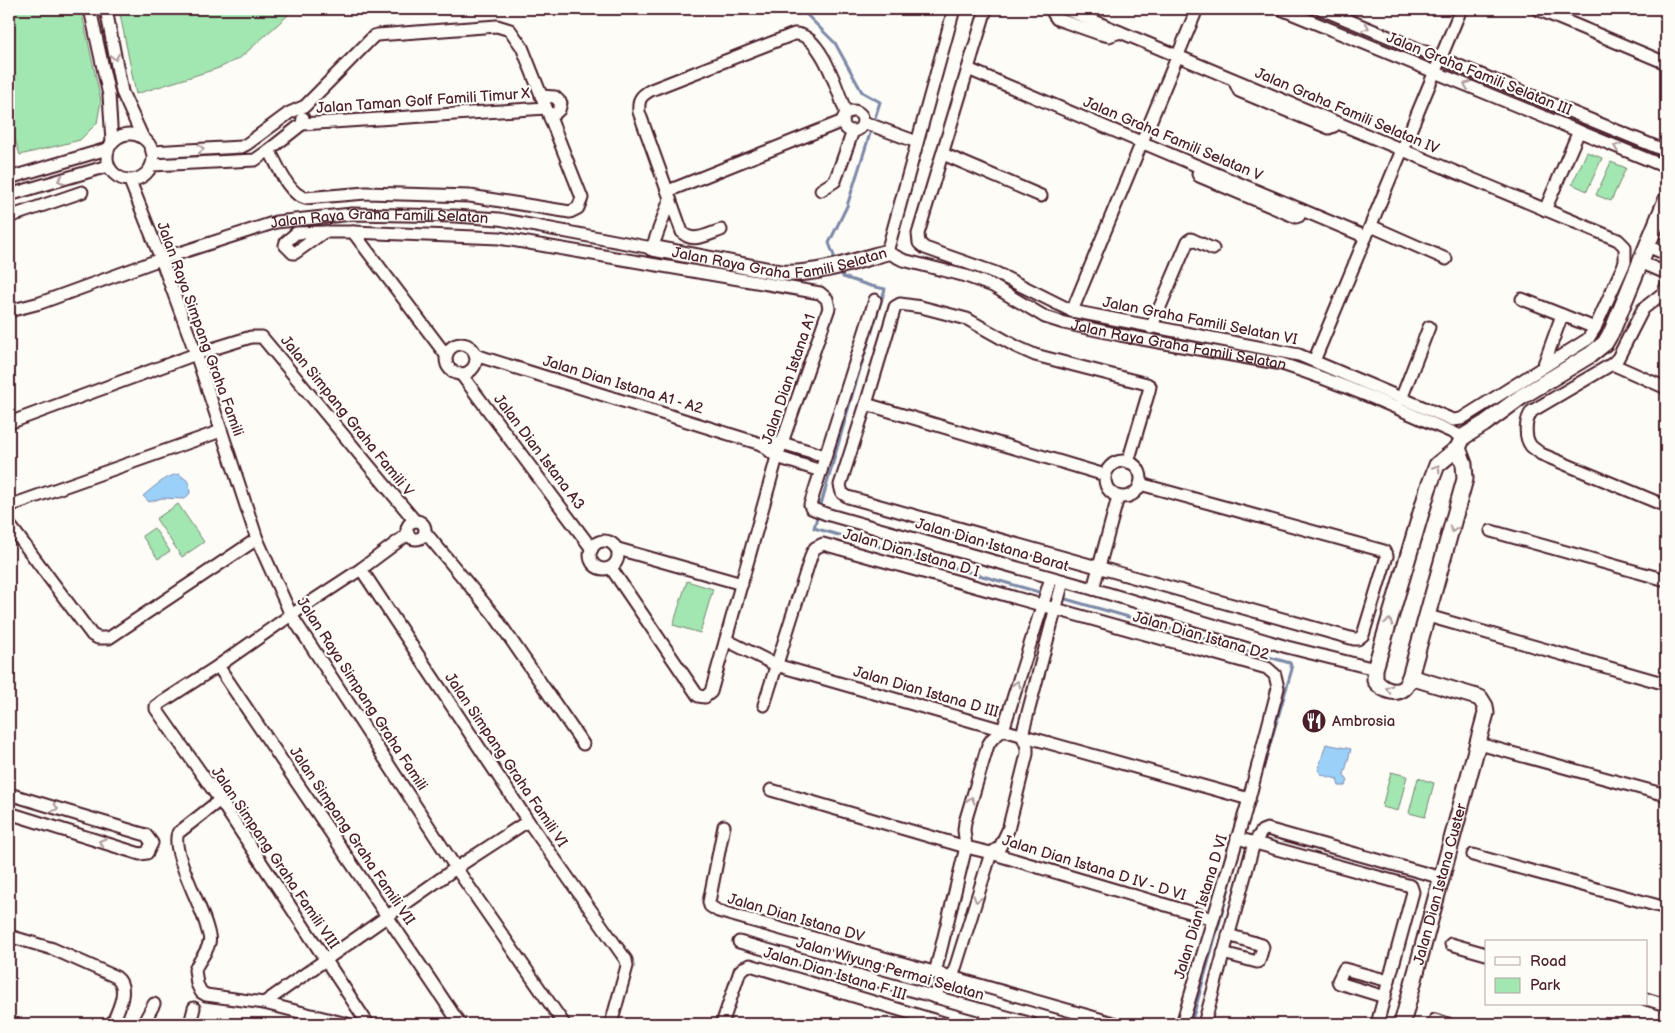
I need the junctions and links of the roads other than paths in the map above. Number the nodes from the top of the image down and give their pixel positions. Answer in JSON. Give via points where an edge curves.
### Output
{"nodes":[{"id":1,"x":90,"y":9,"type":"edge"},
{"id":2,"x":106,"y":9,"type":"edge"},
{"id":3,"x":954,"y":9,"type":"edge"},
{"id":4,"x":986,"y":9,"type":"edge"},
{"id":5,"x":1053,"y":9,"type":"edge"},
{"id":6,"x":1065,"y":9,"type":"edge"},
{"id":7,"x":1197,"y":9,"type":"edge"},
{"id":8,"x":1281,"y":9,"type":"edge"},
{"id":9,"x":1321,"y":9,"type":"edge"},
{"id":10,"x":1461,"y":9,"type":"edge"},
{"id":11,"x":1536,"y":9,"type":"edge"},
{"id":12,"x":1120,"y":32,"type":"junction"},
{"id":13,"x":1177,"y":56,"type":"junction"},
{"id":14,"x":1441,"y":58,"type":"junction"},
{"id":15,"x":1666,"y":63,"type":"edge"},
{"id":16,"x":968,"y":70,"type":"junction"},
{"id":17,"x":1435,"y":72,"type":"junction"},
{"id":18,"x":306,"y":106,"type":"junction"},
{"id":19,"x":289,"y":113,"type":"junction"},
{"id":20,"x":548,"y":113,"type":"junction"},
{"id":21,"x":844,"y":117,"type":"junction"},
{"id":22,"x":864,"y":123,"type":"junction"},
{"id":23,"x":302,"y":124,"type":"junction"},
{"id":24,"x":853,"y":131,"type":"junction"},
{"id":25,"x":1579,"y":131,"type":"junction"},
{"id":26,"x":143,"y":138,"type":"junction"},
{"id":27,"x":917,"y":142,"type":"junction"},
{"id":28,"x":1142,"y":142,"type":"junction"},
{"id":29,"x":110,"y":145,"type":"junction"},
{"id":30,"x":270,"y":150,"type":"junction"},
{"id":31,"x":1402,"y":150,"type":"junction"},
{"id":32,"x":1666,"y":151,"type":"edge"},
{"id":33,"x":152,"y":152,"type":"junction"},
{"id":34,"x":943,"y":154,"type":"junction"},
{"id":35,"x":1665,"y":163,"type":"edge"},
{"id":36,"x":152,"y":165,"type":"junction"},
{"id":37,"x":108,"y":166,"type":"junction"},
{"id":38,"x":9,"y":178,"type":"edge"},
{"id":39,"x":130,"y":181,"type":"junction"},
{"id":40,"x":821,"y":190,"type":"dead end"},
{"id":41,"x":82,"y":192,"type":"dead end"},
{"id":42,"x":669,"y":195,"type":"junction"},
{"id":43,"x":9,"y":196,"type":"edge"},
{"id":44,"x":1041,"y":196,"type":"dead end"},
{"id":45,"x":1666,"y":200,"type":"edge"},
{"id":46,"x":1545,"y":210,"type":"junction"},
{"id":47,"x":9,"y":217,"type":"edge"},
{"id":48,"x":721,"y":230,"type":"dead end"},
{"id":49,"x":324,"y":232,"type":"dead end"},
{"id":50,"x":353,"y":232,"type":"junction"},
{"id":51,"x":1368,"y":232,"type":"junction"},
{"id":52,"x":1618,"y":240,"type":"joint"},
{"id":53,"x":1647,"y":246,"type":"junction"},
{"id":54,"x":652,"y":248,"type":"junction"},
{"id":55,"x":1213,"y":249,"type":"dead end"},
{"id":56,"x":887,"y":252,"type":"junction"},
{"id":57,"x":1666,"y":254,"type":"edge"},
{"id":58,"x":161,"y":259,"type":"junction"},
{"id":59,"x":1446,"y":259,"type":"dead end"},
{"id":60,"x":1640,"y":262,"type":"junction"},
{"id":61,"x":1666,"y":273,"type":"edge"},
{"id":62,"x":1666,"y":287,"type":"edge"},
{"id":63,"x":1522,"y":299,"type":"dead end"},
{"id":64,"x":875,"y":300,"type":"dead end"},
{"id":65,"x":9,"y":311,"type":"edge"},
{"id":66,"x":1072,"y":311,"type":"junction"},
{"id":67,"x":1562,"y":315,"type":"junction"},
{"id":68,"x":1429,"y":327,"type":"dead end"},
{"id":69,"x":1151,"y":328,"type":"junction"},
{"id":70,"x":1596,"y":328,"type":"junction"},
{"id":71,"x":196,"y":354,"type":"junction"},
{"id":72,"x":446,"y":355,"type":"junction"},
{"id":73,"x":475,"y":355,"type":"junction"},
{"id":74,"x":1314,"y":361,"type":"junction"},
{"id":75,"x":1612,"y":364,"type":"junction"},
{"id":76,"x":1543,"y":367,"type":"junction"},
{"id":77,"x":462,"y":374,"type":"junction"},
{"id":78,"x":1666,"y":388,"type":"edge"},
{"id":79,"x":1401,"y":399,"type":"junction"},
{"id":80,"x":866,"y":404,"type":"junction"},
{"id":81,"x":10,"y":422,"type":"edge"},
{"id":82,"x":220,"y":431,"type":"junction"},
{"id":83,"x":1461,"y":442,"type":"junction"},
{"id":84,"x":782,"y":443,"type":"junction"},
{"id":85,"x":761,"y":444,"type":"junction"},
{"id":86,"x":825,"y":456,"type":"junction"},
{"id":87,"x":778,"y":457,"type":"junction"},
{"id":88,"x":1128,"y":462,"type":"junction"},
{"id":89,"x":821,"y":470,"type":"junction"},
{"id":90,"x":1105,"y":475,"type":"junction"},
{"id":91,"x":1140,"y":484,"type":"junction"},
{"id":92,"x":1118,"y":497,"type":"junction"},
{"id":93,"x":9,"y":506,"type":"edge"},
{"id":94,"x":1666,"y":506,"type":"edge"},
{"id":95,"x":414,"y":521,"type":"junction"},
{"id":96,"x":9,"y":524,"type":"edge"},
{"id":97,"x":1490,"y":531,"type":"dead end"},
{"id":98,"x":425,"y":532,"type":"junction"},
{"id":99,"x":408,"y":534,"type":"junction"},
{"id":100,"x":257,"y":538,"type":"junction"},
{"id":101,"x":592,"y":548,"type":"junction"},
{"id":102,"x":618,"y":549,"type":"junction"},
{"id":103,"x":1098,"y":567,"type":"junction"},
{"id":104,"x":611,"y":568,"type":"junction"},
{"id":105,"x":361,"y":569,"type":"junction"},
{"id":106,"x":1050,"y":580,"type":"junction"},
{"id":107,"x":1666,"y":580,"type":"edge"},
{"id":108,"x":742,"y":584,"type":"junction"},
{"id":109,"x":1062,"y":584,"type":"junction"},
{"id":110,"x":1093,"y":589,"type":"junction"},
{"id":111,"x":1043,"y":603,"type":"junction"},
{"id":112,"x":1056,"y":608,"type":"junction"},
{"id":113,"x":291,"y":615,"type":"junction"},
{"id":114,"x":1428,"y":616,"type":"junction"},
{"id":115,"x":726,"y":640,"type":"junction"},
{"id":116,"x":776,"y":665,"type":"junction"},
{"id":117,"x":218,"y":666,"type":"junction"},
{"id":118,"x":1375,"y":669,"type":"junction"},
{"id":119,"x":1410,"y":677,"type":"junction"},
{"id":120,"x":1666,"y":684,"type":"edge"},
{"id":121,"x":764,"y":705,"type":"dead end"},
{"id":122,"x":1003,"y":730,"type":"junction"},
{"id":123,"x":1022,"y":736,"type":"junction"},
{"id":124,"x":582,"y":744,"type":"dead end"},
{"id":125,"x":1479,"y":744,"type":"junction"},
{"id":126,"x":771,"y":790,"type":"dead end"},
{"id":127,"x":9,"y":794,"type":"edge"},
{"id":128,"x":1666,"y":795,"type":"edge"},
{"id":129,"x":1250,"y":799,"type":"junction"},
{"id":130,"x":220,"y":800,"type":"junction"},
{"id":131,"x":9,"y":813,"type":"edge"},
{"id":132,"x":528,"y":821,"type":"junction"},
{"id":133,"x":724,"y":826,"type":"dead end"},
{"id":134,"x":1239,"y":838,"type":"junction"},
{"id":135,"x":1254,"y":843,"type":"junction"},
{"id":136,"x":966,"y":847,"type":"junction"},
{"id":137,"x":991,"y":852,"type":"junction"},
{"id":138,"x":1473,"y":855,"type":"dead end"},
{"id":139,"x":456,"y":868,"type":"junction"},
{"id":140,"x":1442,"y":878,"type":"junction"},
{"id":141,"x":1666,"y":908,"type":"edge"},
{"id":142,"x":388,"y":916,"type":"junction"},
{"id":143,"x":1213,"y":919,"type":"junction"},
{"id":144,"x":1228,"y":935,"type":"junction"},
{"id":145,"x":9,"y":936,"type":"edge"},
{"id":146,"x":739,"y":942,"type":"dead end"},
{"id":147,"x":1451,"y":944,"type":"dead end"},
{"id":148,"x":1223,"y":953,"type":"junction"},
{"id":149,"x":1485,"y":954,"type":"edge"},
{"id":150,"x":326,"y":961,"type":"junction"},
{"id":151,"x":1357,"y":973,"type":"junction"},
{"id":152,"x":944,"y":976,"type":"junction"},
{"id":153,"x":1389,"y":981,"type":"junction"},
{"id":154,"x":1353,"y":988,"type":"junction"},
{"id":155,"x":1385,"y":997,"type":"junction"},
{"id":156,"x":936,"y":998,"type":"junction"},
{"id":157,"x":1648,"y":1000,"type":"edge"},
{"id":158,"x":264,"y":1003,"type":"junction"},
{"id":159,"x":154,"y":1004,"type":"dead end"},
{"id":160,"x":1666,"y":1005,"type":"edge"},
{"id":161,"x":194,"y":1008,"type":"dead end"},
{"id":162,"x":988,"y":1012,"type":"junction"},
{"id":163,"x":1435,"y":1020,"type":"dead end"},
{"id":164,"x":1003,"y":1021,"type":"edge"},
{"id":165,"x":112,"y":1024,"type":"edge"},
{"id":166,"x":143,"y":1024,"type":"edge"},
{"id":167,"x":190,"y":1024,"type":"edge"},
{"id":168,"x":347,"y":1024,"type":"edge"},
{"id":169,"x":368,"y":1024,"type":"edge"},
{"id":170,"x":460,"y":1024,"type":"edge"},
{"id":171,"x":564,"y":1024,"type":"edge"},
{"id":172,"x":611,"y":1024,"type":"edge"},
{"id":173,"x":722,"y":1024,"type":"edge"},
{"id":174,"x":947,"y":1024,"type":"edge"},
{"id":175,"x":983,"y":1024,"type":"edge"},
{"id":176,"x":1032,"y":1024,"type":"edge"},
{"id":177,"x":1117,"y":1024,"type":"edge"},
{"id":178,"x":1182,"y":1024,"type":"edge"},
{"id":179,"x":1204,"y":1024,"type":"edge"},
{"id":180,"x":1377,"y":1024,"type":"edge"},
{"id":181,"x":1402,"y":1024,"type":"edge"},
{"id":182,"x":1448,"y":1024,"type":"edge"}],
"edges":[{"from":1,"to":29,"type":"street","via":[[109,95]]},
{"from":2,"to":26,"type":"street","one_way":true,"via":[[122,92]]},
{"from":3,"to":27,"type":"street"},
{"from":4,"to":16,"type":"street","name":"Jalan Graha Famili Selatan VI"},
{"from":5,"to":12,"type":"street","via":[[1057,19],[1100,34],[1109,36]]},
{"from":6,"to":12,"type":"street","name":"Jalan Graha Famili Selatan IV"},
{"from":7,"to":13,"type":"street"},
{"from":8,"to":17,"type":"street","name":"Jalan Graha Famili Selatan III"},
{"from":9,"to":14,"type":"street","name":"Jalan Graha Famili Selatan III","one_way":true},
{"from":10,"to":14,"type":"street"},
{"from":11,"to":15,"type":"street"},
{"from":12,"to":13,"type":"street","name":"Jalan Graha Famili Selatan IV"},
{"from":13,"to":28,"type":"street"},
{"from":13,"to":31,"type":"street","name":"Jalan Graha Famili Selatan IV"},
{"from":14,"to":17,"type":"street"},
{"from":14,"to":32,"type":"street","name":"Jalan Graha Famili Selatan III"},
{"from":16,"to":28,"type":"street","name":"Jalan Graha Famili Selatan V"},
{"from":16,"to":34,"type":"street","name":"Jalan Graha Famili Selatan VI"},
{"from":25,"to":17,"type":"street","name":"Jalan Graha Famili Selatan III","one_way":true},
{"from":17,"to":31,"type":"street"},
{"from":18,"to":19,"type":"street"},
{"from":18,"to":20,"type":"street","via":[[374,36],[502,27],[510,30],[522,47],[541,96],[555,97],[560,103],[559,110]]},
{"from":18,"to":23,"type":"street"},
{"from":19,"to":23,"type":"street"},
{"from":33,"to":19,"type":"street","one_way":true,"via":[[241,146]]},
{"from":20,"to":23,"type":"street","name":"Jalan Taman Golf Famili Timur X"},
{"from":20,"to":30,"type":"street","via":[[582,198],[578,208],[570,212],[444,194],[366,193],[305,198],[292,191]]},
{"from":21,"to":22,"type":"street","via":[[855,111]]},
{"from":21,"to":24,"type":"street","via":[[844,126]]},
{"from":21,"to":42,"type":"street"},
{"from":21,"to":42,"type":"street","via":[[821,54],[814,43],[800,34],[651,90],[638,102],[639,112]]},
{"from":22,"to":24,"type":"street"},
{"from":22,"to":27,"type":"street"},
{"from":23,"to":30,"type":"street"},
{"from":24,"to":40,"type":"street","via":[[835,181]]},
{"from":35,"to":25,"type":"street","name":"Jalan Graha Famili Selatan III","one_way":true},
{"from":25,"to":46,"type":"street"},
{"from":26,"to":29,"type":"street","via":[[124,135]]},
{"from":26,"to":33,"type":"street"},
{"from":27,"to":56,"type":"street"},
{"from":28,"to":51,"type":"street","name":"Jalan Graha Famili Selatan V","via":[[1302,210]]},
{"from":28,"to":66,"type":"street"},
{"from":29,"to":37,"type":"street"},
{"from":29,"to":38,"type":"street"},
{"from":30,"to":36,"type":"street","via":[[249,161]]},
{"from":31,"to":46,"type":"street","name":"Jalan Graha Famili Selatan IV"},
{"from":31,"to":51,"type":"street"},
{"from":33,"to":36,"type":"street"},
{"from":34,"to":44,"type":"street"},
{"from":34,"to":66,"type":"street","name":"Jalan Graha Famili Selatan VI","via":[[918,234],[921,245],[996,273]]},
{"from":36,"to":39,"type":"street","via":[[144,176]]},
{"from":37,"to":39,"type":"street","via":[[116,177]]},
{"from":37,"to":43,"type":"street","one_way":true},
{"from":39,"to":58,"type":"street","name":"Jalan Raya Simpang Graha Famili"},
{"from":41,"to":47,"type":"street"},
{"from":42,"to":48,"type":"street","via":[[682,232],[687,237],[695,238]]},
{"from":42,"to":54,"type":"street"},
{"from":45,"to":53,"type":"street"},
{"from":46,"to":52,"type":"street","name":"Jalan Graha Famili Selatan IV"},
{"from":49,"to":50,"type":"street","name":"Jalan Dian Istana A1"},
{"from":50,"to":72,"type":"street"},
{"from":50,"to":84,"type":"street","name":"Jalan Dian Istana A1","via":[[507,239],[820,293],[827,299],[829,308]]},
{"from":51,"to":59,"type":"street","name":"Jalan Graha Famili Selatan V"},
{"from":51,"to":74,"type":"street"},
{"from":52,"to":70,"type":"street","name":"Jalan Graha Famili Selatan VI","via":[[1625,247],[1625,262]]},
{"from":53,"to":57,"type":"street"},
{"from":53,"to":60,"type":"street"},
{"from":54,"to":56,"type":"street","name":"Jalan Raya Graha Famili Selatan","via":[[793,274]]},
{"from":54,"to":58,"type":"street","name":"Jalan Raya Graha Famili Selatan","via":[[499,219],[352,214],[276,222]]},
{"from":55,"to":69,"type":"street","via":[[1191,239],[1188,241]]},
{"from":56,"to":83,"type":"street","name":"Jalan Raya Graha Famili Selatan","via":[[903,260],[993,286],[1045,317],[1064,324],[1282,364],[1388,404]]},
{"from":58,"to":65,"type":"street","name":"Jalan Raya Graha Famili Selatan"},
{"from":58,"to":71,"type":"street","name":"Jalan Raya Simpang Graha Famili"},
{"from":60,"to":61,"type":"street"},
{"from":60,"to":83,"type":"street","via":[[1605,343],[1521,397]]},
{"from":62,"to":75,"type":"street","via":[[1643,309]]},
{"from":63,"to":67,"type":"street"},
{"from":64,"to":86,"type":"street","name":"Jalan Dian Istana Barat"},
{"from":66,"to":69,"type":"street","name":"Jalan Graha Famili Selatan VI"},
{"from":67,"to":70,"type":"street"},
{"from":67,"to":76,"type":"street"},
{"from":68,"to":79,"type":"street"},
{"from":69,"to":74,"type":"street","name":"Jalan Graha Famili Selatan VI","via":[[1299,355]]},
{"from":70,"to":76,"type":"street","name":"Jalan Graha Famili Selatan VI","via":[[1588,339]]},
{"from":71,"to":81,"type":"street","name":"Jalan Simpang Graha Famili V"},
{"from":71,"to":82,"type":"street","name":"Jalan Raya Simpang Graha Famili"},
{"from":71,"to":95,"type":"street","name":"Jalan Simpang Graha Famili V","via":[[254,336],[264,338]]},
{"from":72,"to":73,"type":"street","via":[[454,345],[461,344],[467,345]]},
{"from":72,"to":77,"type":"street","via":[[445,361],[451,371]]},
{"from":73,"to":77,"type":"street","via":[[471,370]]},
{"from":73,"to":85,"type":"street","name":"Jalan Dian Istana A1 - A2"},
{"from":74,"to":79,"type":"street","name":"Jalan Graha Famili Selatan VI"},
{"from":75,"to":78,"type":"street"},
{"from":75,"to":94,"type":"street","via":[[1532,412],[1527,425],[1529,443],[1541,454]]},
{"from":76,"to":79,"type":"street","name":"Jalan Graha Famili Selatan VI","via":[[1458,420]]},
{"from":77,"to":101,"type":"street","name":"Jalan Dian Istana A3"},
{"from":80,"to":88,"type":"street","via":[[894,307],[900,304],[921,307],[967,319],[1034,355],[1150,386]]},
{"from":80,"to":90,"type":"street"},
{"from":80,"to":103,"type":"street","via":[[840,485],[848,497]]},
{"from":82,"to":93,"type":"street"},
{"from":82,"to":100,"type":"street","name":"Jalan Raya Simpang Graha Famili"},
{"from":83,"to":114,"type":"street","one_way":true,"via":[[1465,479]]},
{"from":118,"to":83,"type":"street","one_way":true,"via":[[1433,472]]},
{"from":84,"to":85,"type":"street","name":"Jalan Dian Istana A1 - A2"},
{"from":84,"to":86,"type":"street","name":"Jalan Dian Istana A1 - A2"},
{"from":84,"to":87,"type":"street","name":"Jalan Dian Istana A1"},
{"from":85,"to":87,"type":"street","name":"Jalan Dian Istana A1 - A2"},
{"from":86,"to":89,"type":"street","name":"Jalan Dian Istana Barat"},
{"from":87,"to":89,"type":"street","name":"Jalan Dian Istana A1 - A2"},
{"from":87,"to":108,"type":"street","name":"Jalan Dian Istana A1"},
{"from":88,"to":90,"type":"street","via":[[1114,464]]},
{"from":88,"to":91,"type":"street","via":[[1139,470]]},
{"from":89,"to":106,"type":"street","name":"Jalan Dian Istana Barat","via":[[811,508]]},
{"from":90,"to":92,"type":"street","via":[[1108,489]]},
{"from":91,"to":92,"type":"street","via":[[1132,495]]},
{"from":91,"to":103,"type":"street","via":[[1384,551],[1387,556],[1363,635],[1354,639]]},
{"from":92,"to":103,"type":"street"},
{"from":95,"to":98,"type":"street","via":[[424,525]]},
{"from":95,"to":99,"type":"street","via":[[409,524]]},
{"from":96,"to":100,"type":"street","via":[[92,635],[104,639]]},
{"from":97,"to":107,"type":"street"},
{"from":98,"to":99,"type":"street","via":[[418,539]]},
{"from":98,"to":124,"type":"street","via":[[494,615]]},
{"from":99,"to":105,"type":"street"},
{"from":100,"to":113,"type":"street","name":"Jalan Raya Simpang Graha Famili"},
{"from":101,"to":102,"type":"street","via":[[605,541]]},
{"from":101,"to":104,"type":"street","via":[[590,554],[594,565]]},
{"from":102,"to":104,"type":"street","via":[[618,560]]},
{"from":102,"to":108,"type":"street"},
{"from":103,"to":110,"type":"street"},
{"from":104,"to":115,"type":"street","name":"Jalan Dian Istana A1","via":[[698,696],[705,697],[711,692]]},
{"from":105,"to":113,"type":"street"},
{"from":105,"to":132,"type":"street","name":"Jalan Simpang Graha Famili VI"},
{"from":106,"to":109,"type":"street","name":"Jalan Dian Istana Barat"},
{"from":106,"to":111,"type":"street"},
{"from":108,"to":115,"type":"street","name":"Jalan Dian Istana A1"},
{"from":109,"to":110,"type":"street","name":"Jalan Dian Istana Barat"},
{"from":109,"to":112,"type":"street"},
{"from":110,"to":118,"type":"street","name":"Jalan Dian Istana Barat","via":[[1287,647]]},
{"from":111,"to":112,"type":"street","name":"Jalan Dian Istana D I"},
{"from":111,"to":116,"type":"street","name":"Jalan Dian Istana D I","via":[[823,544],[812,552]]},
{"from":122,"to":111,"type":"street","one_way":true},
{"from":112,"to":123,"type":"street"},
{"from":112,"to":129,"type":"street","name":"Jalan Dian Istana D2","via":[[1267,668],[1275,675],[1278,688]]},
{"from":113,"to":117,"type":"street"},
{"from":113,"to":139,"type":"street","name":"Jalan Raya Simpang Graha Famili"},
{"from":114,"to":119,"type":"street"},
{"from":114,"to":120,"type":"street"},
{"from":115,"to":116,"type":"street","name":"Jalan Dian Istana D III"},
{"from":116,"to":121,"type":"street","name":"Jalan Dian Istana D I"},
{"from":116,"to":122,"type":"street","name":"Jalan Dian Istana D III"},
{"from":117,"to":130,"type":"street","name":"Jalan Simpang Graha Famili VIII","via":[[156,709]]},
{"from":117,"to":142,"type":"street","name":"Jalan Simpang Graha Famili VII"},
{"from":119,"to":118,"type":"street","one_way":true,"via":[[1404,688],[1390,691],[1376,683]]},
{"from":119,"to":125,"type":"street","name":"Jalan Dian Istana Custer","via":[[1480,698],[1486,713]]},
{"from":122,"to":123,"type":"street"},
{"from":136,"to":122,"type":"street","name":"Jalan Dian Istana D III","one_way":true,"via":[[965,822],[988,745]]},
{"from":123,"to":129,"type":"street"},
{"from":123,"to":137,"type":"street","via":[[1026,754],[1008,830],[1000,846]]},
{"from":125,"to":128,"type":"street"},
{"from":125,"to":140,"type":"street","name":"Jalan Dian Istana Custer"},
{"from":126,"to":136,"type":"street","name":"Jalan Dian Istana D IV - D VI"},
{"from":127,"to":131,"type":"street","one_way":true,"via":[[146,835],[152,842],[147,852],[140,854]]},
{"from":129,"to":134,"type":"street","name":"Jalan Dian Istana D VI"},
{"from":130,"to":150,"type":"street","name":"Jalan Simpang Graha Famili VIII"},
{"from":130,"to":158,"type":"street","via":[[176,837],[178,856],[210,938],[195,970],[197,984],[206,995]]},
{"from":132,"to":139,"type":"street"},
{"from":132,"to":172,"type":"street","name":"Jalan Simpang Graha Famili VI","via":[[626,960]]},
{"from":133,"to":152,"type":"street","name":"Jalan Dian Istana DV","via":[[709,902],[713,908]]},
{"from":134,"to":135,"type":"street","name":"Jalan Dian Istana Custer"},
{"from":134,"to":143,"type":"street","name":"Jalan Dian Istana D VI"},
{"from":135,"to":140,"type":"street","via":[[1268,828]]},
{"from":135,"to":144,"type":"street"},
{"from":135,"to":153,"type":"street","name":"Jalan Dian Istana Custer","via":[[1412,886],[1414,892]]},
{"from":136,"to":137,"type":"street","name":"Jalan Dian Istana D IV - D VI"},
{"from":136,"to":152,"type":"street","name":"Jalan Dian Istana D III"},
{"from":137,"to":143,"type":"street","name":"Jalan Dian Istana D IV - D VI"},
{"from":137,"to":152,"type":"street","one_way":true},
{"from":138,"to":141,"type":"street","name":"Jalan Dian Istana Custer"},
{"from":139,"to":142,"type":"street"},
{"from":139,"to":171,"type":"street","name":"Jalan Raya Simpang Graha Famili"},
{"from":140,"to":181,"type":"street","name":"Jalan Dian Istana Custer"},
{"from":142,"to":150,"type":"street"},
{"from":142,"to":170,"type":"street","name":"Jalan Simpang Graha Famili VII"},
{"from":143,"to":178,"type":"street","name":"Jalan Dian Istana D VI"},
{"from":144,"to":148,"type":"street"},
{"from":144,"to":148,"type":"street","via":[[1263,947],[1258,962]]},
{"from":145,"to":165,"type":"street","via":[[53,949],[120,980],[123,991]]},
{"from":146,"to":156,"type":"street","name":"Jalan Wiyung Permai Selatan"},
{"from":147,"to":149,"type":"street","name":"Jalan Dian Istana Custer"},
{"from":148,"to":179,"type":"street"},
{"from":150,"to":158,"type":"street"},
{"from":150,"to":169,"type":"street","name":"Jalan Simpang Graha Famili VIII"},
{"from":151,"to":153,"type":"street"},
{"from":151,"to":154,"type":"street"},
{"from":151,"to":154,"type":"street","via":[[1342,969],[1338,981]]},
{"from":152,"to":156,"type":"street"},
{"from":152,"to":177,"type":"street"},
{"from":153,"to":155,"type":"street","name":"Jalan Dian Istana Custer"},
{"from":154,"to":155,"type":"street"},
{"from":155,"to":180,"type":"street","name":"Jalan Dian Istana Custer"},
{"from":156,"to":162,"type":"street","name":"Jalan Wiyung Permai Selatan"},
{"from":157,"to":160,"type":"street"},
{"from":158,"to":168,"type":"street"},
{"from":159,"to":166,"type":"street"},
{"from":161,"to":167,"type":"street"},
{"from":162,"to":164,"type":"street","name":"Jalan Wiyung Permai Selatan"},
{"from":162,"to":175,"type":"street"},
{"from":163,"to":182,"type":"street"},
{"from":164,"to":176,"type":"street","name":"Jalan Wiyung Permai Selatan"},
{"from":173,"to":174,"type":"street","name":"Jalan Dian Istana F III","via":[[740,971],[750,965]]}]}
